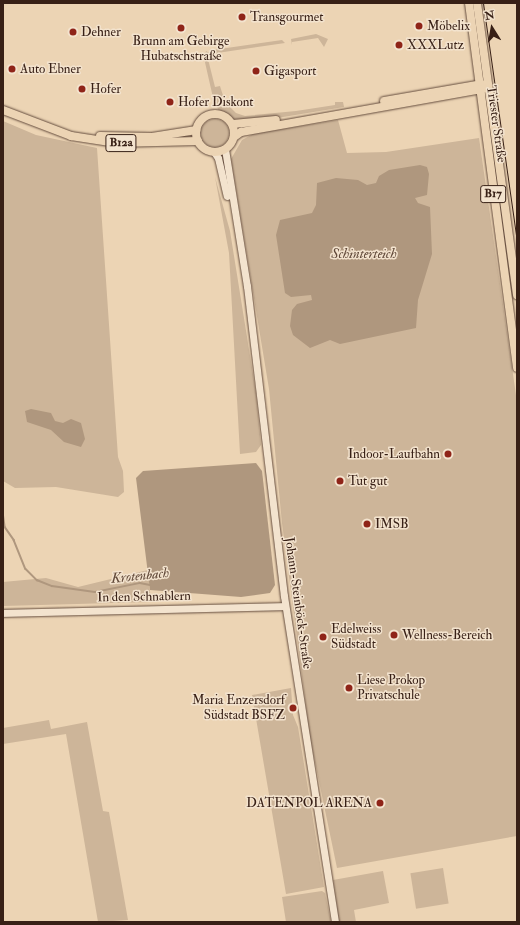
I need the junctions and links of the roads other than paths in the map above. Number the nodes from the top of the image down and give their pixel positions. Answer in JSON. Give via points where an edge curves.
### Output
{"nodes":[{"id":1,"x":469,"y":3,"type":"edge"},
{"id":2,"x":477,"y":3,"type":"edge"},
{"id":3,"x":478,"y":83,"type":"junction"},
{"id":4,"x":489,"y":86,"type":"junction"},
{"id":5,"x":479,"y":92,"type":"junction"},
{"id":6,"x":3,"y":110,"type":"edge"},
{"id":7,"x":233,"y":124,"type":"junction"},
{"id":8,"x":45,"y":129,"type":"junction"},
{"id":9,"x":196,"y":130,"type":"junction"},
{"id":10,"x":234,"y":137,"type":"junction"},
{"id":11,"x":198,"y":141,"type":"junction"},
{"id":12,"x":225,"y":149,"type":"junction"},
{"id":13,"x":214,"y":152,"type":"junction"},
{"id":14,"x":247,"y":286,"type":"junction"},
{"id":15,"x":517,"y":295,"type":"edge"},
{"id":16,"x":517,"y":368,"type":"edge"},
{"id":17,"x":285,"y":606,"type":"junction"},
{"id":18,"x":3,"y":613,"type":"edge"},
{"id":19,"x":335,"y":922,"type":"edge"}],
"edges":[{"from":1,"to":3,"type":"main road","name":"Triester Straße","number":"B17"},
{"from":2,"to":4,"type":"main road","name":"Triester Straße","number":"B17"},
{"from":3,"to":4,"type":"main road"},
{"from":3,"to":5,"type":"main road","name":"Triester Straße","number":"B17"},
{"from":3,"to":7,"type":"main road","via":[[288,119]]},
{"from":4,"to":5,"type":"main road"},
{"from":4,"to":15,"type":"main road","name":"Triester Straße","number":"B17"},
{"from":5,"to":10,"type":"main road","via":[[306,120],[241,132]]},
{"from":5,"to":16,"type":"main road","name":"Triester Straße","number":"B17"},
{"from":6,"to":8,"type":"main road","number":"B12a"},
{"from":7,"to":9,"type":"main road","via":[[225,116],[212,114],[202,119]]},
{"from":7,"to":10,"type":"main road"},
{"from":8,"to":9,"type":"main road","number":"B12a","via":[[105,136],[152,137]]},
{"from":8,"to":11,"type":"main road","number":"B12a","via":[[116,143]]},
{"from":9,"to":11,"type":"main road"},
{"from":10,"to":12,"type":"main road"},
{"from":11,"to":13,"type":"main road","via":[[204,149]]},
{"from":12,"to":13,"type":"main road"},
{"from":12,"to":14,"type":"street","name":"Johann-Steinböck-Straße"},
{"from":13,"to":14,"type":"street","name":"Johann-Steinböck-Straße","via":[[218,158]]},
{"from":14,"to":17,"type":"street","name":"Johann-Steinböck-Straße"},
{"from":17,"to":18,"type":"street","name":"In den Schnablern"},
{"from":17,"to":19,"type":"street","name":"Johann-Steinböck-Straße"}]}
